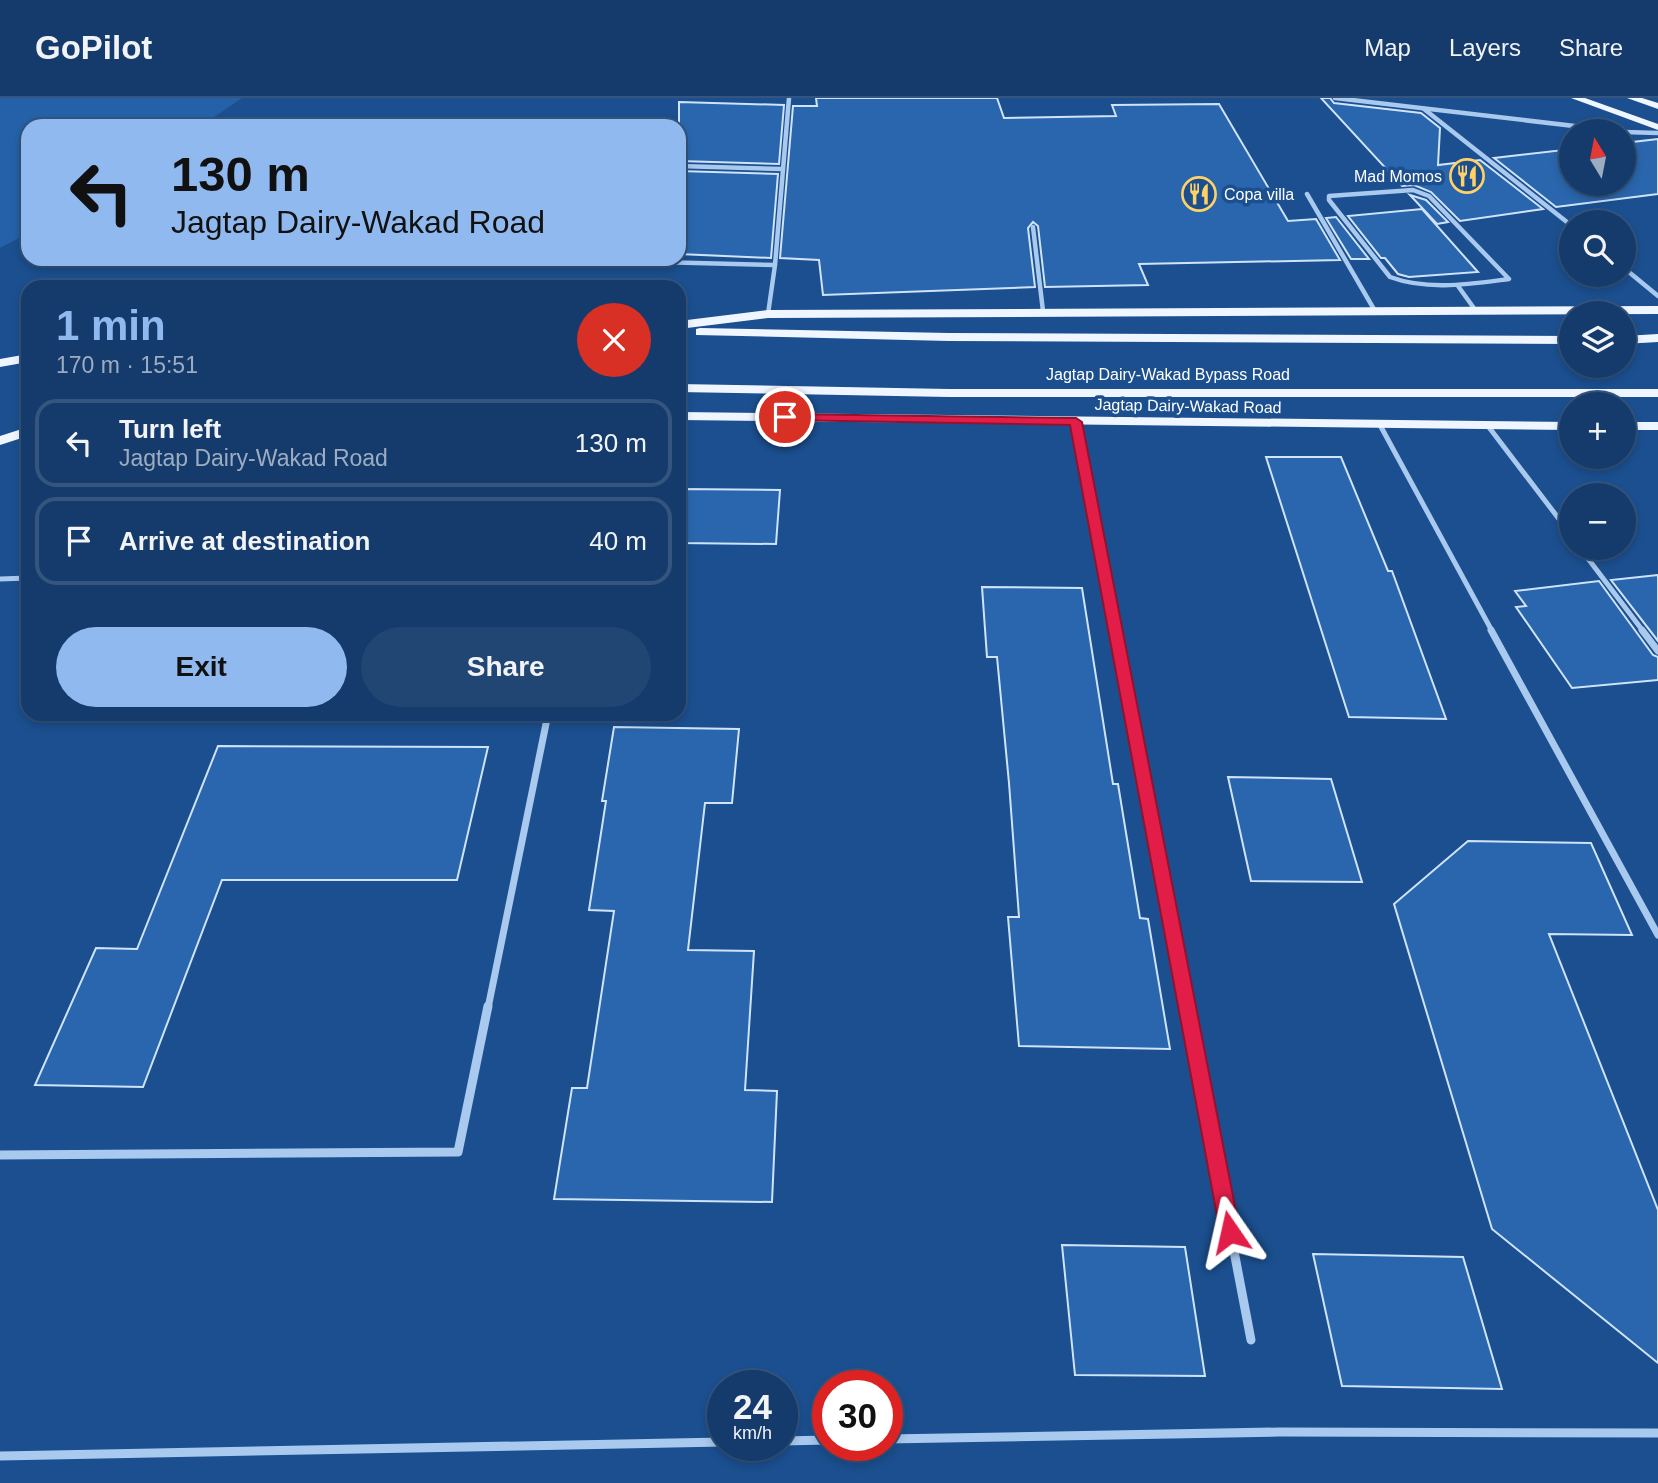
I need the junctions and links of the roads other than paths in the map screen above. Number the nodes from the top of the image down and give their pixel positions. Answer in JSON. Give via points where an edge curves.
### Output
{"nodes":[{"id":1,"x":789,"y":98,"type":"edge"},
{"id":2,"x":1335,"y":98,"type":"edge"},
{"id":3,"x":1576,"y":98,"type":"edge"},
{"id":4,"x":1632,"y":98,"type":"edge"},
{"id":5,"x":1658,"y":106,"type":"edge"},
{"id":6,"x":1423,"y":108,"type":"junction"},
{"id":7,"x":1559,"y":124,"type":"edge"},
{"id":8,"x":1658,"y":127,"type":"edge"},
{"id":9,"x":1636,"y":132,"type":"edge"},
{"id":10,"x":1658,"y":133,"type":"edge"},
{"id":11,"x":686,"y":166,"type":"edge"},
{"id":12,"x":782,"y":169,"type":"junction"},
{"id":13,"x":1307,"y":194,"type":"dead end"},
{"id":14,"x":1559,"y":216,"type":"edge"},
{"id":15,"x":1032,"y":227,"type":"dead end"},
{"id":16,"x":686,"y":263,"type":"edge"},
{"id":17,"x":775,"y":265,"type":"junction"},
{"id":18,"x":1636,"y":278,"type":"edge"},
{"id":19,"x":1458,"y":286,"type":"junction"},
{"id":20,"x":1658,"y":296,"type":"edge"},
{"id":21,"x":1658,"y":310,"type":"edge"},
{"id":22,"x":1043,"y":311,"type":"junction"},
{"id":23,"x":1375,"y":311,"type":"junction"},
{"id":24,"x":1476,"y":311,"type":"junction"},
{"id":25,"x":768,"y":314,"type":"junction"},
{"id":26,"x":686,"y":325,"type":"edge"},
{"id":27,"x":686,"y":332,"type":"edge"},
{"id":28,"x":1658,"y":338,"type":"edge"},
{"id":29,"x":1636,"y":339,"type":"edge"},
{"id":30,"x":1559,"y":340,"type":"edge"},
{"id":31,"x":21,"y":359,"type":"edge"},
{"id":32,"x":0,"y":363,"type":"edge"},
{"id":33,"x":686,"y":388,"type":"edge"},
{"id":34,"x":1658,"y":393,"type":"edge"},
{"id":35,"x":686,"y":416,"type":"edge"},
{"id":36,"x":1076,"y":422,"type":"junction"},
{"id":37,"x":1380,"y":425,"type":"junction"},
{"id":38,"x":1488,"y":426,"type":"junction"},
{"id":39,"x":1559,"y":426,"type":"edge"},
{"id":40,"x":1636,"y":426,"type":"edge"},
{"id":41,"x":1658,"y":426,"type":"edge"},
{"id":42,"x":21,"y":434,"type":"edge"},
{"id":43,"x":0,"y":441,"type":"edge"},
{"id":44,"x":1559,"y":519,"type":"edge"},
{"id":45,"x":1589,"y":560,"type":"edge"},
{"id":46,"x":21,"y":578,"type":"edge"},
{"id":47,"x":0,"y":579,"type":"edge"},
{"id":48,"x":1658,"y":651,"type":"edge"},
{"id":49,"x":547,"y":721,"type":"edge"},
{"id":50,"x":1658,"y":935,"type":"edge"},
{"id":51,"x":0,"y":1155,"type":"edge"},
{"id":52,"x":1251,"y":1340,"type":"dead end"},
{"id":53,"x":1658,"y":1433,"type":"edge"},
{"id":54,"x":903,"y":1439,"type":"edge"},
{"id":55,"x":707,"y":1442,"type":"edge"},
{"id":56,"x":0,"y":1456,"type":"edge"}],
"edges":[{"from":1,"to":12,"type":"street"},
{"from":2,"to":6,"type":"street"},
{"from":3,"to":8,"type":"main road"},
{"from":4,"to":5,"type":"main road"},
{"from":6,"to":7,"type":"street"},
{"from":6,"to":14,"type":"street"},
{"from":9,"to":10,"type":"street"},
{"from":11,"to":12,"type":"street"},
{"from":12,"to":17,"type":"street"},
{"from":13,"to":23,"type":"street"},
{"from":15,"to":22,"type":"street"},
{"from":16,"to":17,"type":"street"},
{"from":17,"to":25,"type":"street"},
{"from":18,"to":20,"type":"street"},
{"from":19,"to":19,"type":"street","via":[[1509,276],[1429,196],[1413,190],[1329,196],[1390,277]]},
{"from":19,"to":24,"type":"street"},
{"from":21,"to":24,"type":"main road"},
{"from":22,"to":23,"type":"main road"},
{"from":22,"to":25,"type":"main road"},
{"from":23,"to":24,"type":"main road"},
{"from":25,"to":26,"type":"main road"},
{"from":27,"to":30,"type":"main road"},
{"from":28,"to":29,"type":"main road"},
{"from":31,"to":32,"type":"main road"},
{"from":33,"to":34,"type":"main road","name":"Jagtap Dairy-Wakad Bypass Road","via":[[949,393]]},
{"from":35,"to":36,"type":"main road","name":"Jagtap Dairy-Wakad Road"},
{"from":36,"to":37,"type":"main road","name":"Jagtap Dairy-Wakad Road"},
{"from":36,"to":52,"type":"street"},
{"from":37,"to":38,"type":"main road","name":"Jagtap Dairy-Wakad Road"},
{"from":37,"to":50,"type":"street"},
{"from":38,"to":39,"type":"main road","name":"Jagtap Dairy-Wakad Road"},
{"from":38,"to":44,"type":"street"},
{"from":40,"to":41,"type":"main road"},
{"from":42,"to":43,"type":"main road"},
{"from":45,"to":48,"type":"street"},
{"from":46,"to":47,"type":"street"},
{"from":49,"to":51,"type":"street","via":[[458,1152]]},
{"from":53,"to":54,"type":"street","via":[[1279,1432]]},
{"from":55,"to":56,"type":"street"}]}
